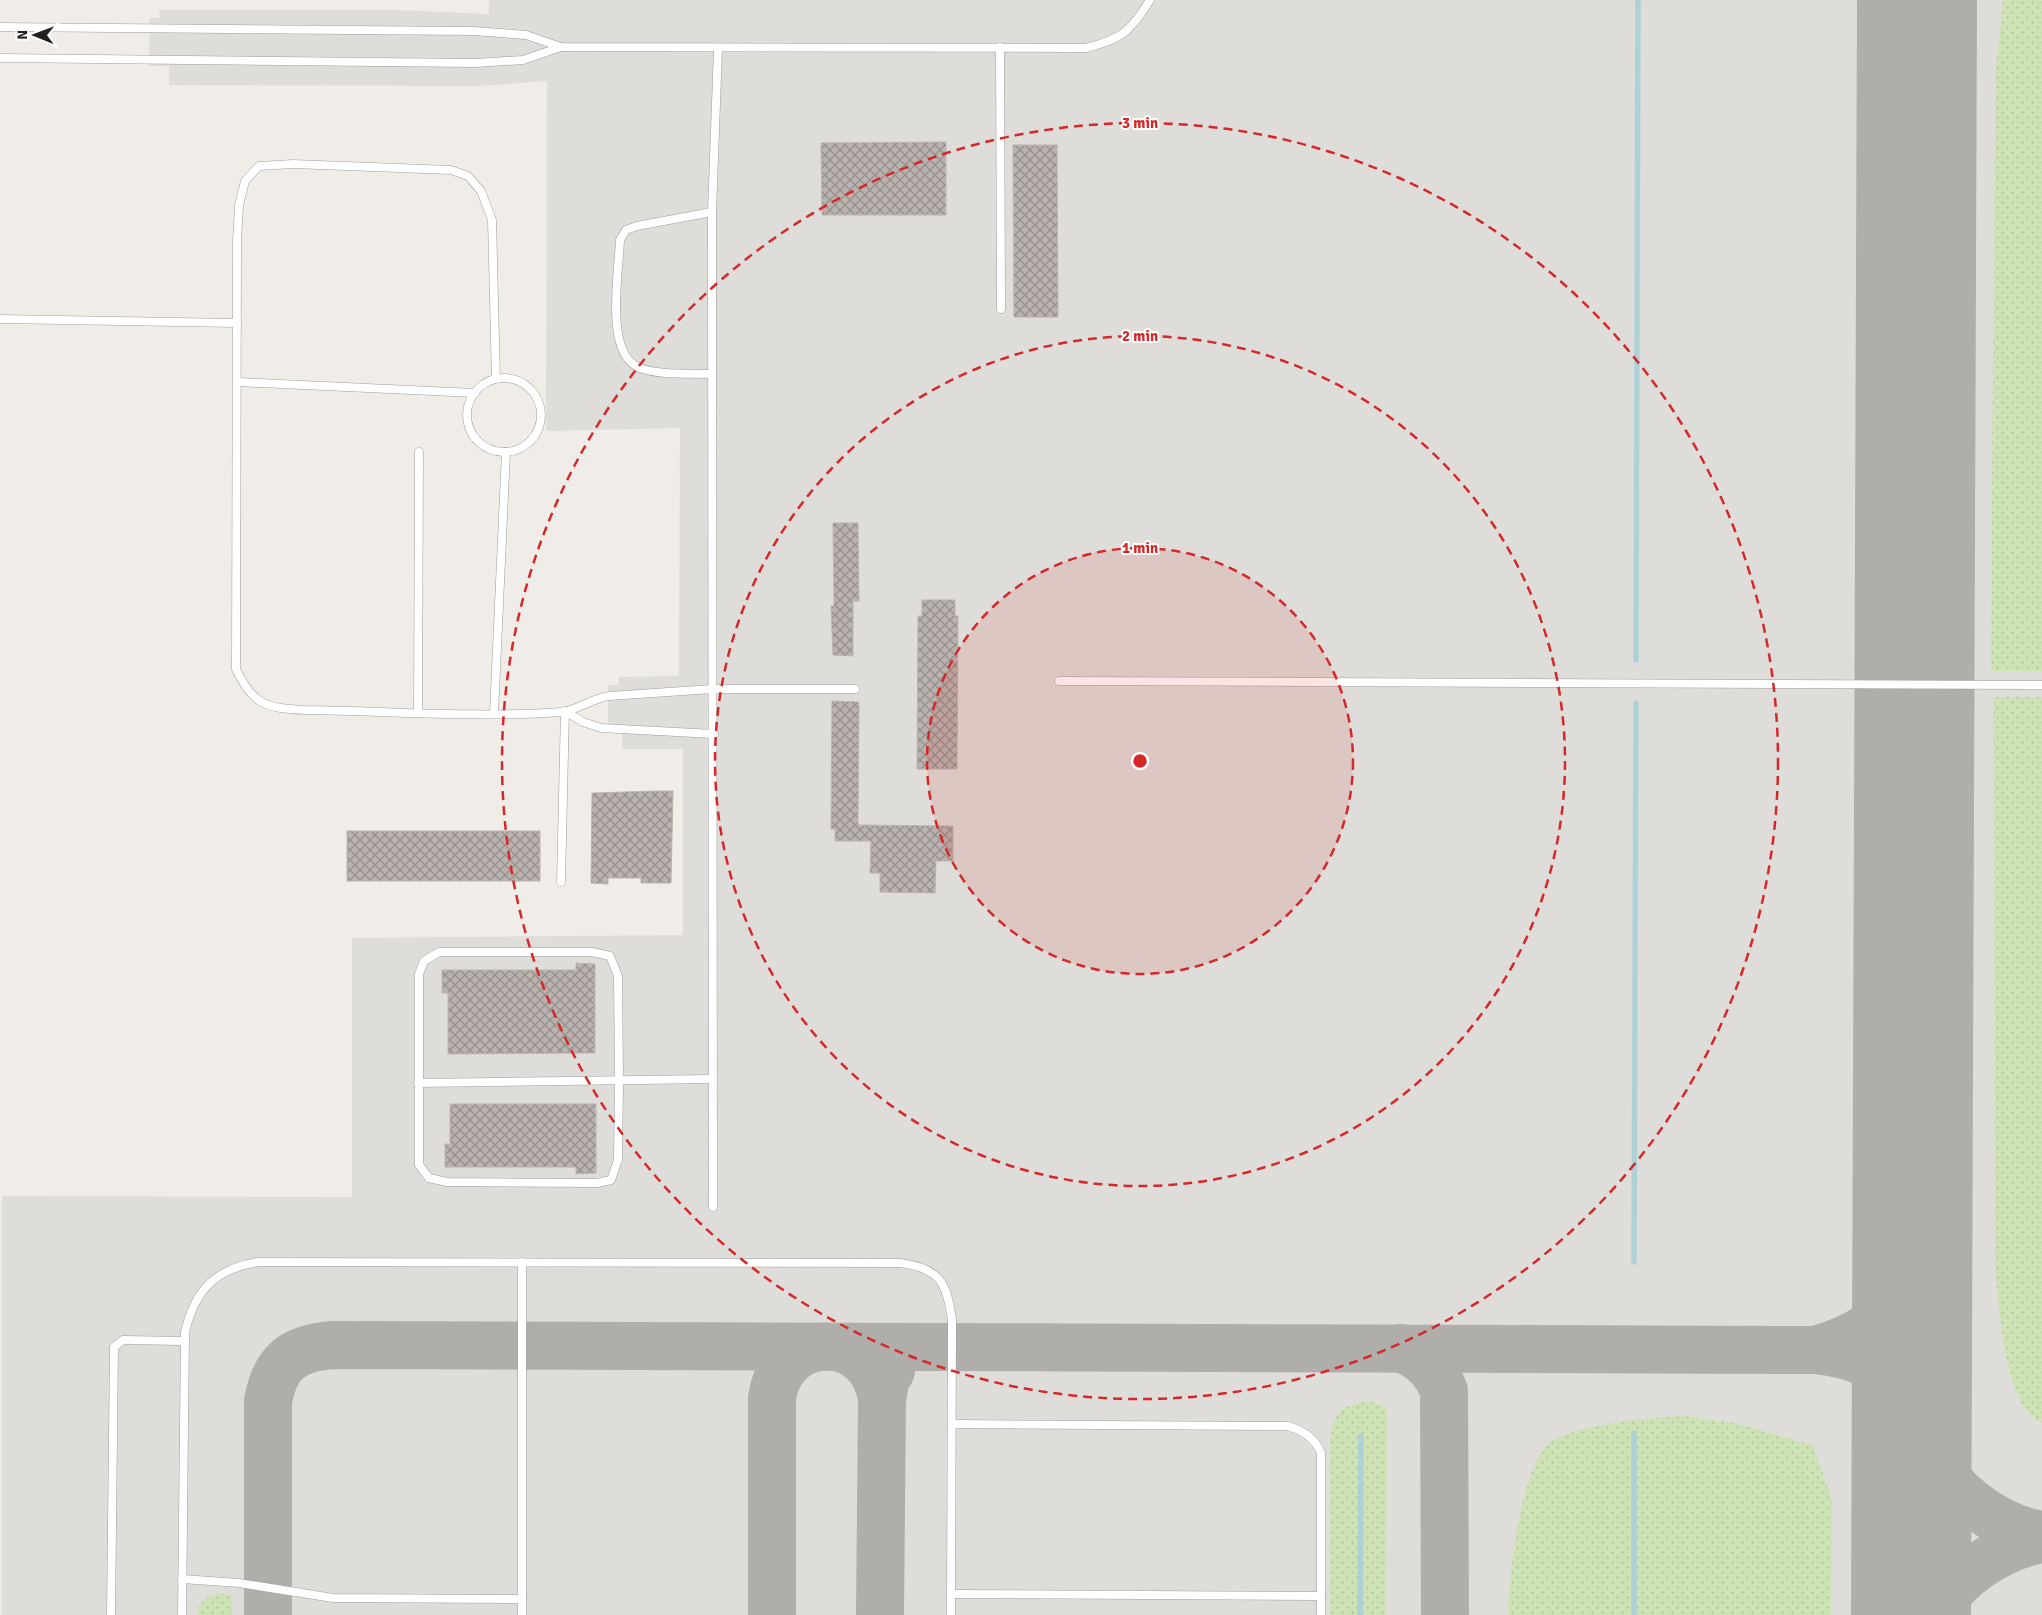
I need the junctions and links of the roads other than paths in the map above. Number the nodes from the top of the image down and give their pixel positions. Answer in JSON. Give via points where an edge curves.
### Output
{"nodes":[{"id":1,"x":1150,"y":0,"type":"edge"},
{"id":2,"x":0,"y":27,"type":"edge"},
{"id":3,"x":1000,"y":46,"type":"junction"},
{"id":4,"x":560,"y":47,"type":"junction"},
{"id":5,"x":718,"y":49,"type":"junction"},
{"id":6,"x":0,"y":58,"type":"edge"},
{"id":7,"x":712,"y":212,"type":"junction"},
{"id":8,"x":1002,"y":309,"type":"dead end"},
{"id":9,"x":0,"y":319,"type":"edge"},
{"id":10,"x":237,"y":323,"type":"junction"},
{"id":11,"x":712,"y":374,"type":"junction"},
{"id":12,"x":496,"y":379,"type":"junction"},
{"id":13,"x":236,"y":382,"type":"junction"},
{"id":14,"x":474,"y":393,"type":"junction"},
{"id":15,"x":419,"y":452,"type":"dead end"},
{"id":16,"x":506,"y":452,"type":"junction"},
{"id":17,"x":1059,"y":681,"type":"dead end"},
{"id":18,"x":2042,"y":685,"type":"edge"},
{"id":19,"x":713,"y":689,"type":"junction"},
{"id":20,"x":855,"y":689,"type":"dead end"},
{"id":21,"x":418,"y":712,"type":"junction"},
{"id":22,"x":565,"y":712,"type":"junction"},
{"id":23,"x":494,"y":713,"type":"junction"},
{"id":24,"x":714,"y":734,"type":"junction"},
{"id":25,"x":561,"y":882,"type":"dead end"},
{"id":26,"x":712,"y":1079,"type":"junction"},
{"id":27,"x":619,"y":1080,"type":"junction"},
{"id":28,"x":418,"y":1083,"type":"junction"},
{"id":29,"x":713,"y":1207,"type":"dead end"},
{"id":30,"x":522,"y":1262,"type":"junction"},
{"id":31,"x":184,"y":1341,"type":"junction"},
{"id":32,"x":952,"y":1424,"type":"junction"},
{"id":33,"x":182,"y":1579,"type":"junction"},
{"id":34,"x":951,"y":1594,"type":"junction"},
{"id":35,"x":1321,"y":1596,"type":"junction"},
{"id":36,"x":522,"y":1600,"type":"junction"},
{"id":37,"x":111,"y":1615,"type":"edge"},
{"id":38,"x":182,"y":1615,"type":"edge"},
{"id":39,"x":522,"y":1615,"type":"edge"},
{"id":40,"x":951,"y":1615,"type":"edge"},
{"id":41,"x":1321,"y":1615,"type":"edge"}],
"edges":[{"from":1,"to":3,"type":"lane","via":[[1136,24],[1109,42],[1086,48]]},
{"from":2,"to":4,"type":"lane","via":[[474,31],[526,35]]},
{"from":3,"to":5,"type":"lane"},
{"from":3,"to":8,"type":"lane"},
{"from":4,"to":5,"type":"lane"},
{"from":4,"to":6,"type":"lane","via":[[523,60],[475,62]]},
{"from":5,"to":7,"type":"lane"},
{"from":7,"to":11,"type":"lane"},
{"from":7,"to":11,"type":"lane","via":[[626,230],[620,240],[616,332],[623,354],[635,365],[652,370]]},
{"from":9,"to":10,"type":"lane"},
{"from":10,"to":12,"type":"lane","via":[[239,205],[245,181],[258,166],[293,164],[451,170],[468,176],[481,191],[492,220]]},
{"from":10,"to":13,"type":"lane"},
{"from":11,"to":19,"type":"lane"},
{"from":12,"to":14,"type":"lane","via":[[485,383]]},
{"from":12,"to":16,"type":"lane","via":[[510,378],[528,387],[539,404],[541,417],[538,430],[530,441],[519,449]]},
{"from":13,"to":14,"type":"lane"},
{"from":13,"to":21,"type":"lane","via":[[236,669],[245,688],[260,703],[278,709]]},
{"from":14,"to":16,"type":"lane","via":[[468,405],[467,419],[471,432],[480,444]]},
{"from":15,"to":21,"type":"lane"},
{"from":16,"to":23,"type":"lane"},
{"from":17,"to":18,"type":"lane"},
{"from":19,"to":20,"type":"lane"},
{"from":19,"to":22,"type":"lane","via":[[595,698]]},
{"from":19,"to":24,"type":"lane"},
{"from":21,"to":23,"type":"lane"},
{"from":22,"to":23,"type":"lane"},
{"from":22,"to":24,"type":"lane","via":[[601,728]]},
{"from":22,"to":25,"type":"lane"},
{"from":24,"to":26,"type":"lane"},
{"from":26,"to":27,"type":"lane"},
{"from":26,"to":29,"type":"lane"},
{"from":27,"to":28,"type":"lane"},
{"from":27,"to":28,"type":"lane","via":[[618,1160],[611,1180],[597,1183],[447,1182],[429,1178],[419,1165]]},
{"from":27,"to":28,"type":"lane","via":[[618,976],[610,956],[592,952],[439,952],[424,961],[419,974]]},
{"from":30,"to":31,"type":"lane","via":[[258,1262],[241,1265],[222,1273],[197,1298]]},
{"from":30,"to":32,"type":"lane","via":[[916,1265],[931,1271],[941,1280],[949,1297]]},
{"from":30,"to":36,"type":"lane"},
{"from":31,"to":33,"type":"lane"},
{"from":31,"to":37,"type":"lane","via":[[123,1340],[114,1347]]},
{"from":32,"to":34,"type":"lane"},
{"from":32,"to":35,"type":"lane","via":[[1298,1428],[1314,1440],[1321,1453]]},
{"from":33,"to":36,"type":"lane","via":[[239,1583],[333,1598]]},
{"from":33,"to":38,"type":"lane"},
{"from":34,"to":35,"type":"lane"},
{"from":34,"to":40,"type":"lane"},
{"from":35,"to":41,"type":"lane"},
{"from":36,"to":39,"type":"lane"}]}
